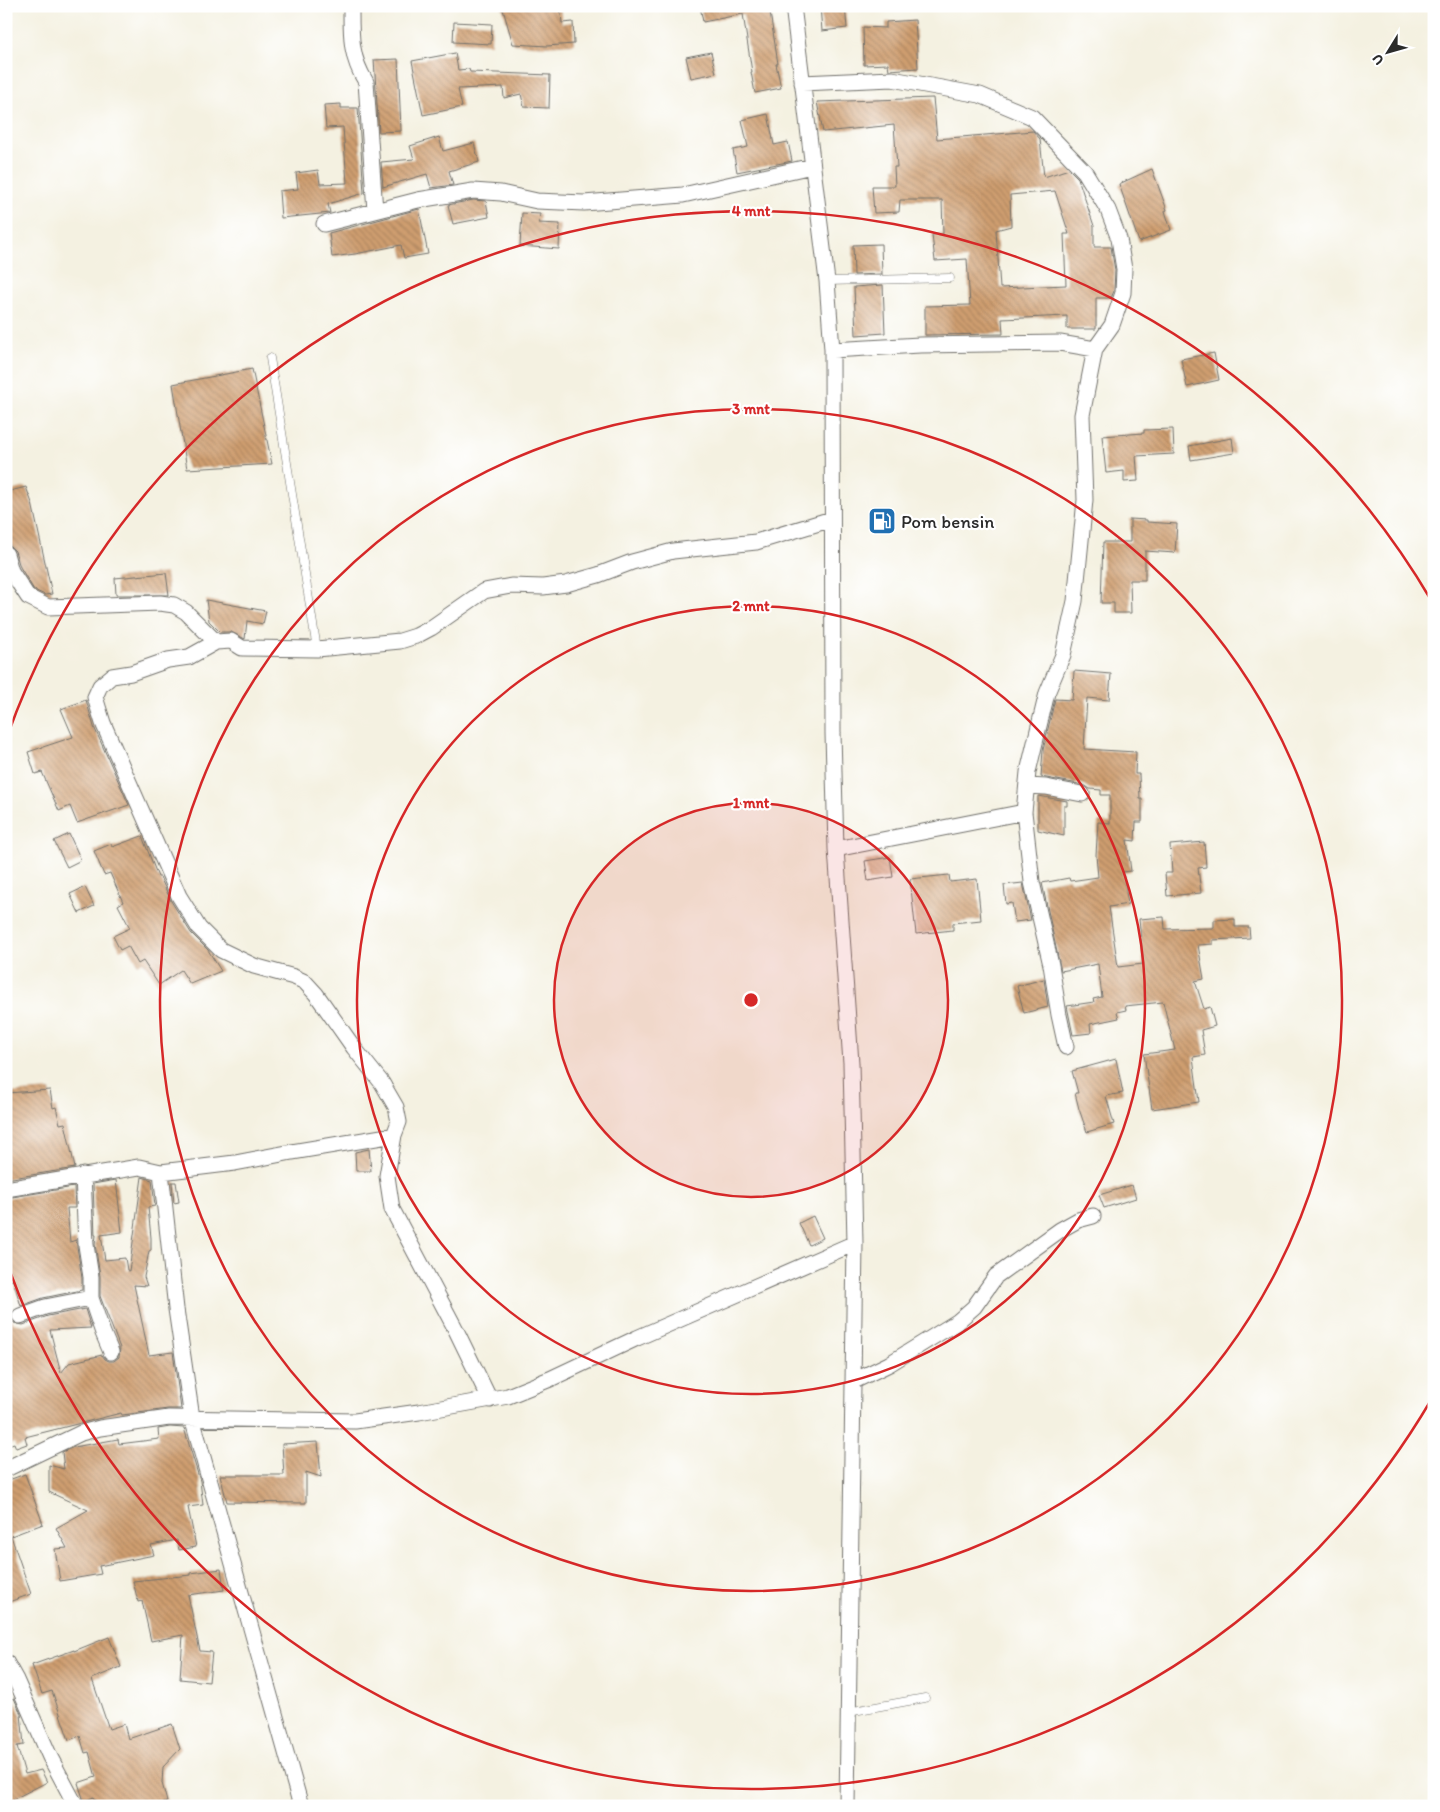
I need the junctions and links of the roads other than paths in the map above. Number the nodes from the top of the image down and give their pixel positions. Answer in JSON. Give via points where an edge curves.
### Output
{"nodes":[{"id":1,"x":351,"y":6,"type":"edge"},
{"id":2,"x":792,"y":6,"type":"edge"},
{"id":3,"x":802,"y":83,"type":"junction"},
{"id":4,"x":812,"y":166,"type":"junction"},
{"id":5,"x":375,"y":211,"type":"junction"},
{"id":6,"x":324,"y":224,"type":"dead end"},
{"id":7,"x":950,"y":278,"type":"dead end"},
{"id":8,"x":827,"y":281,"type":"junction"},
{"id":9,"x":1095,"y":349,"type":"junction"},
{"id":10,"x":832,"y":350,"type":"junction"},
{"id":11,"x":270,"y":358,"type":"dead end"},
{"id":12,"x":832,"y":519,"type":"junction"},
{"id":13,"x":6,"y":554,"type":"edge"},
{"id":14,"x":216,"y":642,"type":"junction"},
{"id":15,"x":317,"y":649,"type":"junction"},
{"id":16,"x":1027,"y":786,"type":"junction"},
{"id":17,"x":1082,"y":794,"type":"dead end"},
{"id":18,"x":1024,"y":812,"type":"junction"},
{"id":19,"x":836,"y":849,"type":"junction"},
{"id":20,"x":1066,"y":1047,"type":"dead end"},
{"id":21,"x":394,"y":1135,"type":"junction"},
{"id":22,"x":161,"y":1172,"type":"junction"},
{"id":23,"x":83,"y":1176,"type":"junction"},
{"id":24,"x":6,"y":1189,"type":"edge"},
{"id":25,"x":1092,"y":1216,"type":"dead end"},
{"id":26,"x":854,"y":1243,"type":"junction"},
{"id":27,"x":91,"y":1298,"type":"junction"},
{"id":28,"x":20,"y":1316,"type":"dead end"},
{"id":29,"x":111,"y":1352,"type":"dead end"},
{"id":30,"x":854,"y":1381,"type":"junction"},
{"id":31,"x":490,"y":1400,"type":"junction"},
{"id":32,"x":192,"y":1418,"type":"junction"},
{"id":33,"x":6,"y":1469,"type":"edge"},
{"id":34,"x":6,"y":1662,"type":"edge"},
{"id":35,"x":925,"y":1698,"type":"dead end"},
{"id":36,"x":848,"y":1712,"type":"junction"},
{"id":37,"x":76,"y":1806,"type":"edge"},
{"id":38,"x":302,"y":1806,"type":"edge"},
{"id":39,"x":847,"y":1806,"type":"edge"}],
"edges":[{"from":1,"to":5,"type":"street","via":[[351,42],[360,74],[366,82]]},
{"from":2,"to":3,"type":"street"},
{"from":3,"to":4,"type":"street"},
{"from":3,"to":9,"type":"street","via":[[892,79],[980,95],[1032,117],[1085,172],[1108,210],[1119,239],[1124,268],[1123,293],[1112,324]]},
{"from":4,"to":5,"type":"street","via":[[683,194],[584,203],[537,201],[473,191]]},
{"from":4,"to":8,"type":"street"},
{"from":5,"to":6,"type":"street"},
{"from":7,"to":8,"type":"lane"},
{"from":8,"to":10,"type":"street"},
{"from":9,"to":10,"type":"street","via":[[1060,343]]},
{"from":9,"to":16,"type":"street","via":[[1082,415],[1085,500],[1075,602],[1063,655],[1048,693]]},
{"from":10,"to":12,"type":"street"},
{"from":11,"to":15,"type":"lane"},
{"from":12,"to":15,"type":"street","via":[[756,542],[673,551],[566,584],[511,586],[484,591],[416,636],[381,644]]},
{"from":12,"to":19,"type":"street"},
{"from":13,"to":14,"type":"street","via":[[11,571],[28,597],[48,607],[174,605],[186,612]]},
{"from":14,"to":15,"type":"street","via":[[231,641],[242,648]]},
{"from":14,"to":21,"type":"street","via":[[189,657],[112,676],[100,686],[95,697],[103,723],[179,896],[199,928],[221,950],[254,966],[305,982],[382,1082],[396,1107],[399,1122]]},
{"from":16,"to":17,"type":"street"},
{"from":16,"to":18,"type":"street"},
{"from":18,"to":19,"type":"street"},
{"from":18,"to":20,"type":"street","via":[[1032,882]]},
{"from":19,"to":26,"type":"street","via":[[852,1063]]},
{"from":21,"to":22,"type":"street","via":[[235,1163]]},
{"from":21,"to":31,"type":"street","via":[[388,1176],[392,1209]]},
{"from":22,"to":23,"type":"street","via":[[139,1167]]},
{"from":22,"to":32,"type":"street"},
{"from":23,"to":24,"type":"street"},
{"from":23,"to":27,"type":"street"},
{"from":25,"to":30,"type":"street","via":[[1060,1230],[996,1276],[974,1307],[957,1322],[889,1364]]},
{"from":26,"to":30,"type":"street"},
{"from":26,"to":31,"type":"street","via":[[550,1379]]},
{"from":27,"to":28,"type":"street","via":[[45,1306]]},
{"from":27,"to":29,"type":"street"},
{"from":30,"to":36,"type":"street"},
{"from":31,"to":32,"type":"street","via":[[355,1421]]},
{"from":32,"to":33,"type":"street","via":[[169,1418],[81,1433]]},
{"from":32,"to":38,"type":"street"},
{"from":34,"to":37,"type":"street"},
{"from":35,"to":36,"type":"lane"},
{"from":36,"to":39,"type":"street"}]}
